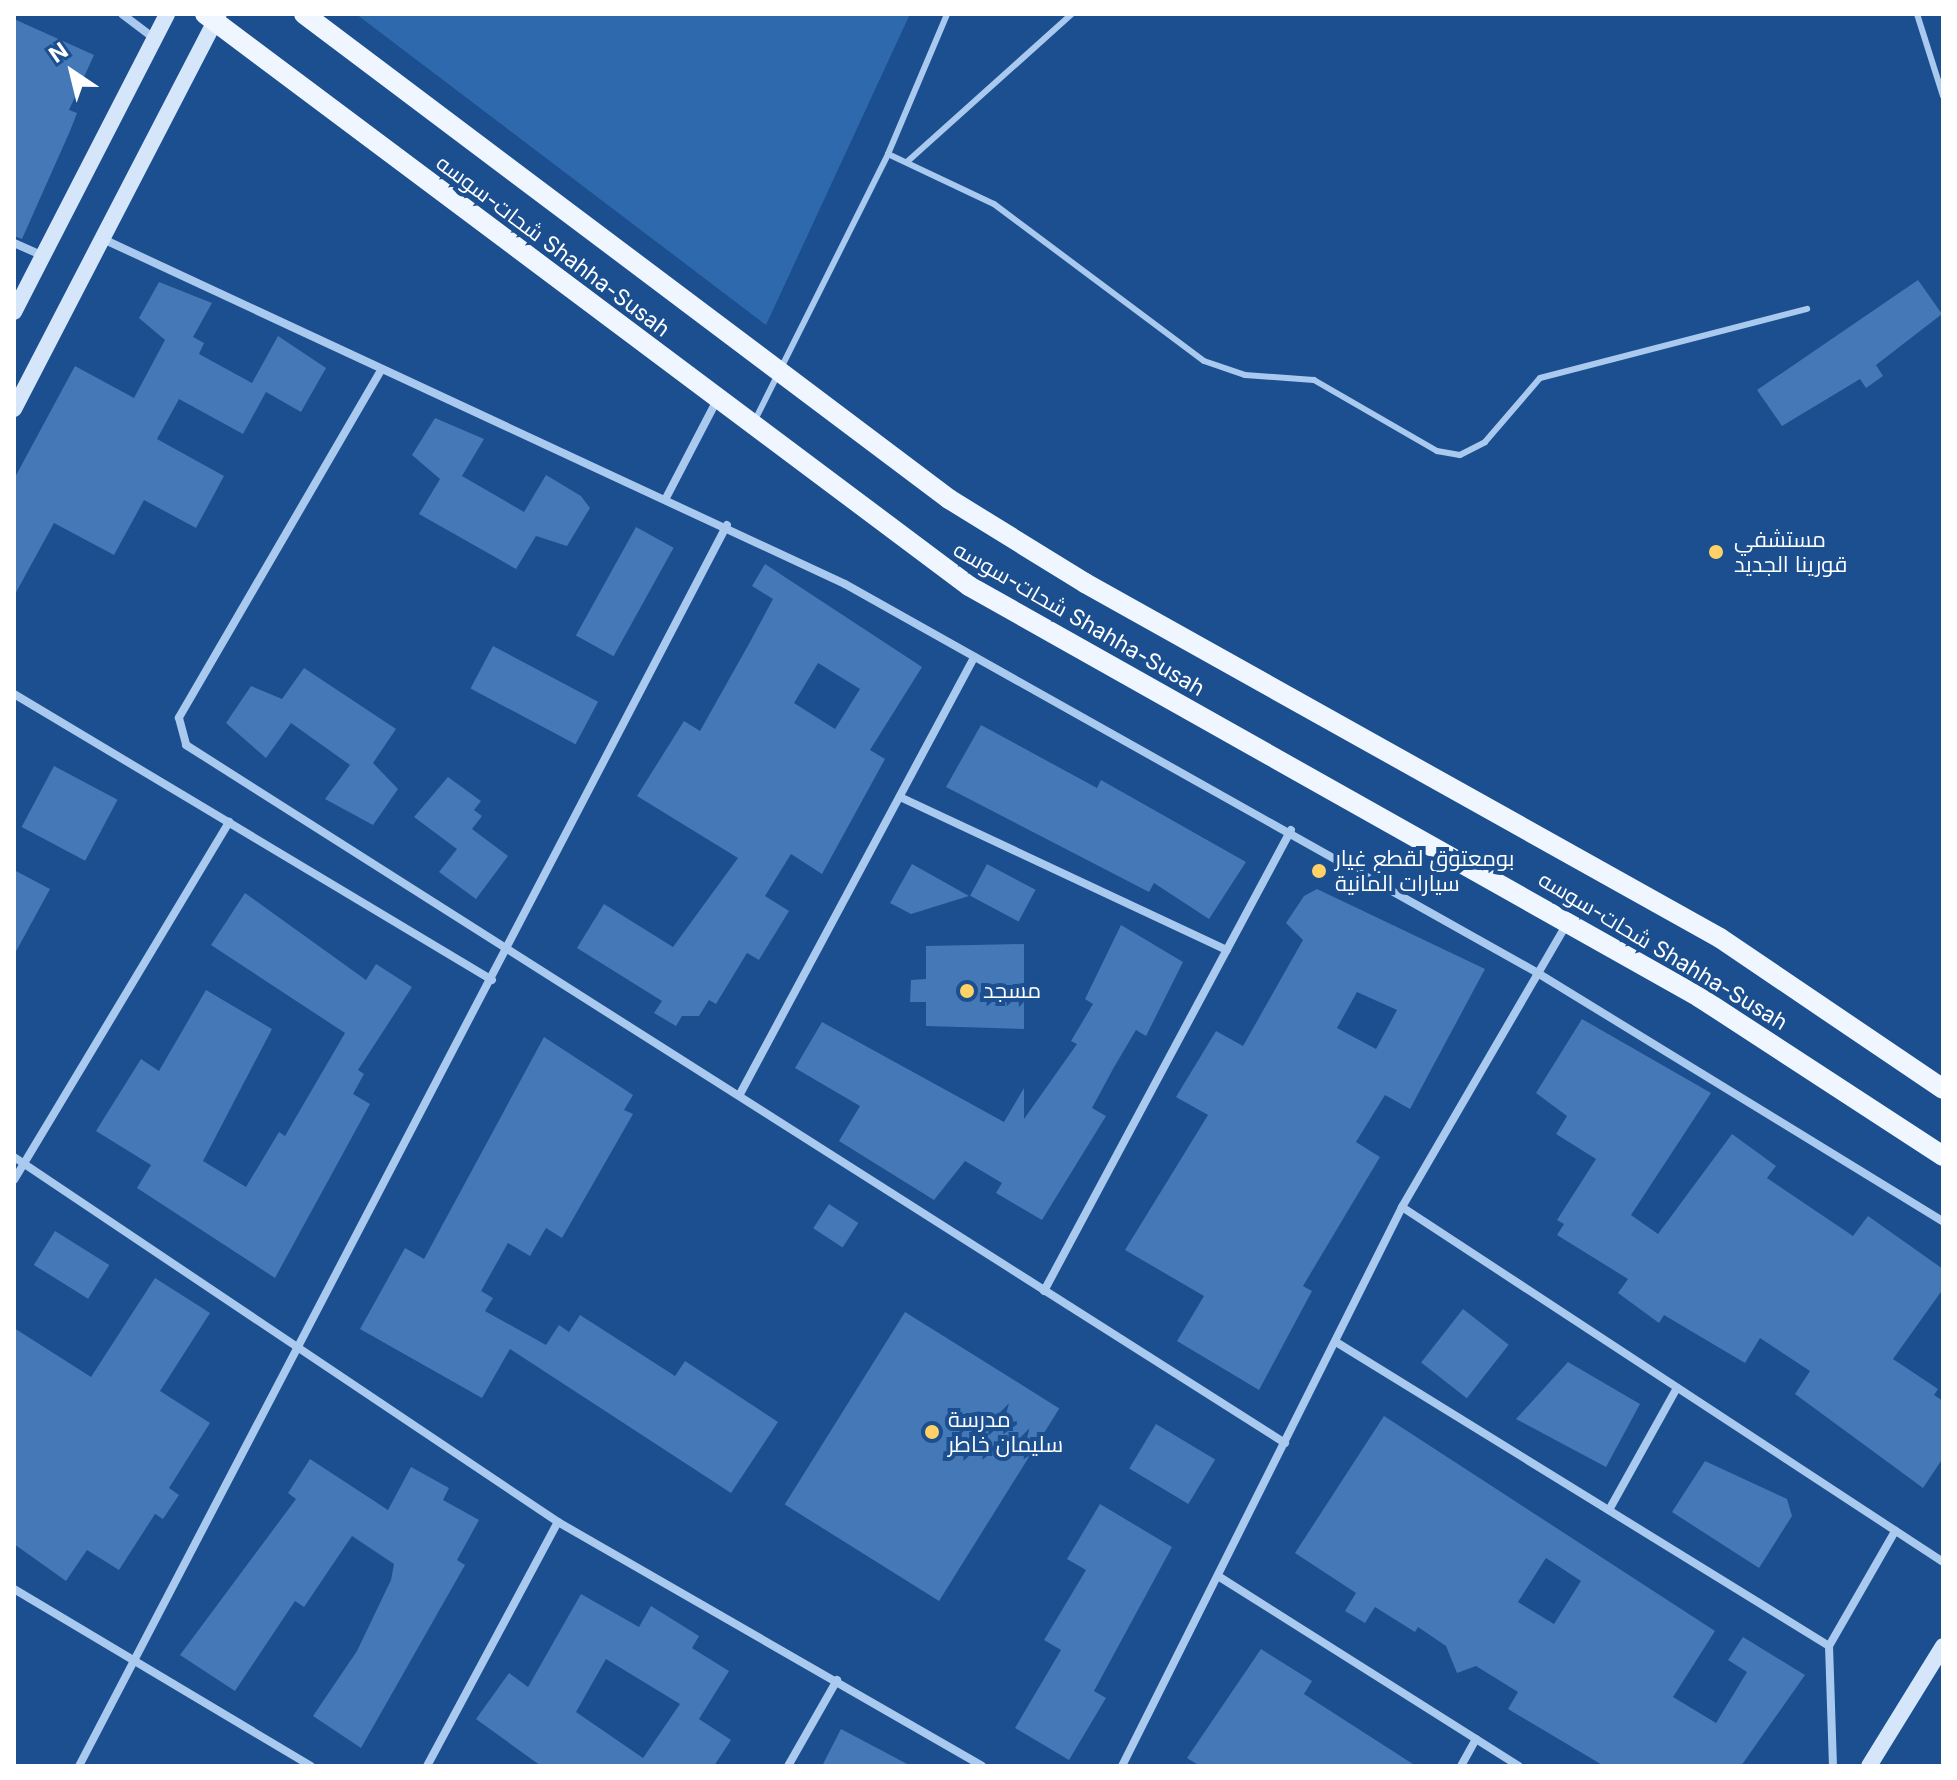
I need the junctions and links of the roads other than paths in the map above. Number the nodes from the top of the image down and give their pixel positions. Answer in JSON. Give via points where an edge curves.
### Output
{"nodes":[{"id":1,"x":122,"y":14,"type":"edge"},
{"id":2,"x":167,"y":14,"type":"edge"},
{"id":3,"x":304,"y":14,"type":"edge"},
{"id":4,"x":947,"y":14,"type":"edge"},
{"id":5,"x":1072,"y":14,"type":"edge"},
{"id":6,"x":1917,"y":14,"type":"edge"},
{"id":7,"x":213,"y":17,"type":"edge"},
{"id":8,"x":155,"y":39,"type":"junction"},
{"id":9,"x":1943,"y":96,"type":"edge"},
{"id":10,"x":888,"y":154,"type":"junction"},
{"id":11,"x":908,"y":161,"type":"junction"},
{"id":12,"x":103,"y":239,"type":"junction"},
{"id":13,"x":14,"y":243,"type":"edge"},
{"id":14,"x":44,"y":256,"type":"junction"},
{"id":15,"x":1807,"y":309,"type":"dead end"},
{"id":16,"x":14,"y":312,"type":"edge"},
{"id":17,"x":380,"y":372,"type":"junction"},
{"id":18,"x":781,"y":377,"type":"junction"},
{"id":19,"x":717,"y":400,"type":"junction"},
{"id":20,"x":14,"y":409,"type":"edge"},
{"id":21,"x":751,"y":426,"type":"junction"},
{"id":22,"x":666,"y":498,"type":"junction"},
{"id":23,"x":727,"y":525,"type":"junction"},
{"id":24,"x":974,"y":657,"type":"junction"},
{"id":25,"x":14,"y":694,"type":"edge"},
{"id":26,"x":900,"y":797,"type":"junction"},
{"id":27,"x":229,"y":822,"type":"junction"},
{"id":28,"x":1291,"y":830,"type":"junction"},
{"id":29,"x":1568,"y":921,"type":"junction"},
{"id":30,"x":509,"y":949,"type":"junction"},
{"id":31,"x":1227,"y":950,"type":"junction"},
{"id":32,"x":1536,"y":972,"type":"junction"},
{"id":33,"x":492,"y":980,"type":"junction"},
{"id":34,"x":1943,"y":1089,"type":"edge"},
{"id":35,"x":740,"y":1094,"type":"junction"},
{"id":36,"x":1943,"y":1156,"type":"edge"},
{"id":37,"x":14,"y":1157,"type":"edge"},
{"id":38,"x":24,"y":1163,"type":"junction"},
{"id":39,"x":14,"y":1180,"type":"edge"},
{"id":40,"x":1402,"y":1207,"type":"junction"},
{"id":41,"x":1943,"y":1221,"type":"edge"},
{"id":42,"x":1044,"y":1291,"type":"junction"},
{"id":43,"x":1336,"y":1342,"type":"junction"},
{"id":44,"x":303,"y":1347,"type":"junction"},
{"id":45,"x":1677,"y":1388,"type":"junction"},
{"id":46,"x":1285,"y":1443,"type":"junction"},
{"id":47,"x":1609,"y":1510,"type":"junction"},
{"id":48,"x":558,"y":1522,"type":"junction"},
{"id":49,"x":1895,"y":1531,"type":"junction"},
{"id":50,"x":1943,"y":1562,"type":"edge"},
{"id":51,"x":1218,"y":1576,"type":"junction"},
{"id":52,"x":14,"y":1589,"type":"edge"},
{"id":53,"x":1829,"y":1646,"type":"junction"},
{"id":54,"x":1943,"y":1646,"type":"edge"},
{"id":55,"x":137,"y":1660,"type":"junction"},
{"id":56,"x":837,"y":1680,"type":"junction"},
{"id":57,"x":1476,"y":1739,"type":"junction"},
{"id":58,"x":79,"y":1766,"type":"edge"},
{"id":59,"x":311,"y":1766,"type":"edge"},
{"id":60,"x":427,"y":1766,"type":"edge"},
{"id":61,"x":788,"y":1766,"type":"edge"},
{"id":62,"x":982,"y":1766,"type":"edge"},
{"id":63,"x":1122,"y":1766,"type":"edge"},
{"id":64,"x":1461,"y":1766,"type":"edge"},
{"id":65,"x":1519,"y":1766,"type":"edge"},
{"id":66,"x":1833,"y":1766,"type":"edge"},
{"id":67,"x":1869,"y":1766,"type":"edge"}],
"edges":[{"from":1,"to":8,"type":"street"},
{"from":2,"to":8,"type":"street"},
{"from":3,"to":18,"type":"main road","name":"شحات-سوسه Shahha-Susah"},
{"from":4,"to":10,"type":"lane"},
{"from":5,"to":11,"type":"lane"},
{"from":6,"to":9,"type":"lane"},
{"from":7,"to":12,"type":"street"},
{"from":7,"to":19,"type":"main road","name":"شحات-سوسه Shahha-Susah"},
{"from":8,"to":14,"type":"street"},
{"from":10,"to":11,"type":"lane"},
{"from":10,"to":18,"type":"lane"},
{"from":11,"to":15,"type":"lane","via":[[994,204],[1204,361],[1245,375],[1314,380],[1437,451],[1460,455],[1485,442],[1540,378]]},
{"from":12,"to":17,"type":"street"},
{"from":12,"to":20,"type":"street"},
{"from":13,"to":14,"type":"street"},
{"from":14,"to":16,"type":"street"},
{"from":17,"to":22,"type":"street"},
{"from":17,"to":30,"type":"street","via":[[177,731],[206,759]]},
{"from":18,"to":21,"type":"lane"},
{"from":18,"to":34,"type":"main road","name":"شحات-سوسه Shahha-Susah","via":[[949,499],[1085,583],[1666,906]]},
{"from":19,"to":21,"type":"main road","name":"شحات-سوسه Shahha-Susah"},
{"from":19,"to":22,"type":"street"},
{"from":21,"to":29,"type":"main road","name":"شحات-سوسه Shahha-Susah","via":[[1028,622]]},
{"from":22,"to":23,"type":"street"},
{"from":23,"to":24,"type":"street"},
{"from":23,"to":30,"type":"street"},
{"from":24,"to":26,"type":"street"},
{"from":24,"to":28,"type":"street"},
{"from":25,"to":27,"type":"street"},
{"from":26,"to":31,"type":"street"},
{"from":26,"to":35,"type":"street"},
{"from":27,"to":33,"type":"street"},
{"from":27,"to":38,"type":"street"},
{"from":28,"to":31,"type":"street"},
{"from":28,"to":32,"type":"street"},
{"from":29,"to":32,"type":"street"},
{"from":29,"to":36,"type":"main road","name":"شحات-سوسه Shahha-Susah"},
{"from":30,"to":33,"type":"street"},
{"from":30,"to":35,"type":"street"},
{"from":31,"to":42,"type":"street"},
{"from":32,"to":40,"type":"street"},
{"from":32,"to":41,"type":"street"},
{"from":33,"to":44,"type":"street"},
{"from":35,"to":42,"type":"street"},
{"from":37,"to":38,"type":"street"},
{"from":38,"to":39,"type":"street"},
{"from":38,"to":44,"type":"street"},
{"from":40,"to":43,"type":"street"},
{"from":40,"to":45,"type":"street"},
{"from":42,"to":46,"type":"street"},
{"from":43,"to":46,"type":"street"},
{"from":43,"to":47,"type":"street"},
{"from":44,"to":48,"type":"street"},
{"from":44,"to":55,"type":"street"},
{"from":45,"to":47,"type":"street"},
{"from":45,"to":49,"type":"street"},
{"from":46,"to":51,"type":"street"},
{"from":47,"to":53,"type":"street"},
{"from":48,"to":56,"type":"street"},
{"from":48,"to":60,"type":"street"},
{"from":49,"to":50,"type":"street"},
{"from":49,"to":53,"type":"street"},
{"from":51,"to":57,"type":"street"},
{"from":51,"to":63,"type":"street"},
{"from":52,"to":55,"type":"street"},
{"from":53,"to":66,"type":"street"},
{"from":54,"to":67,"type":"street"},
{"from":55,"to":58,"type":"street"},
{"from":55,"to":59,"type":"street"},
{"from":56,"to":61,"type":"street"},
{"from":56,"to":62,"type":"street"},
{"from":57,"to":64,"type":"street"},
{"from":57,"to":65,"type":"street"}]}
